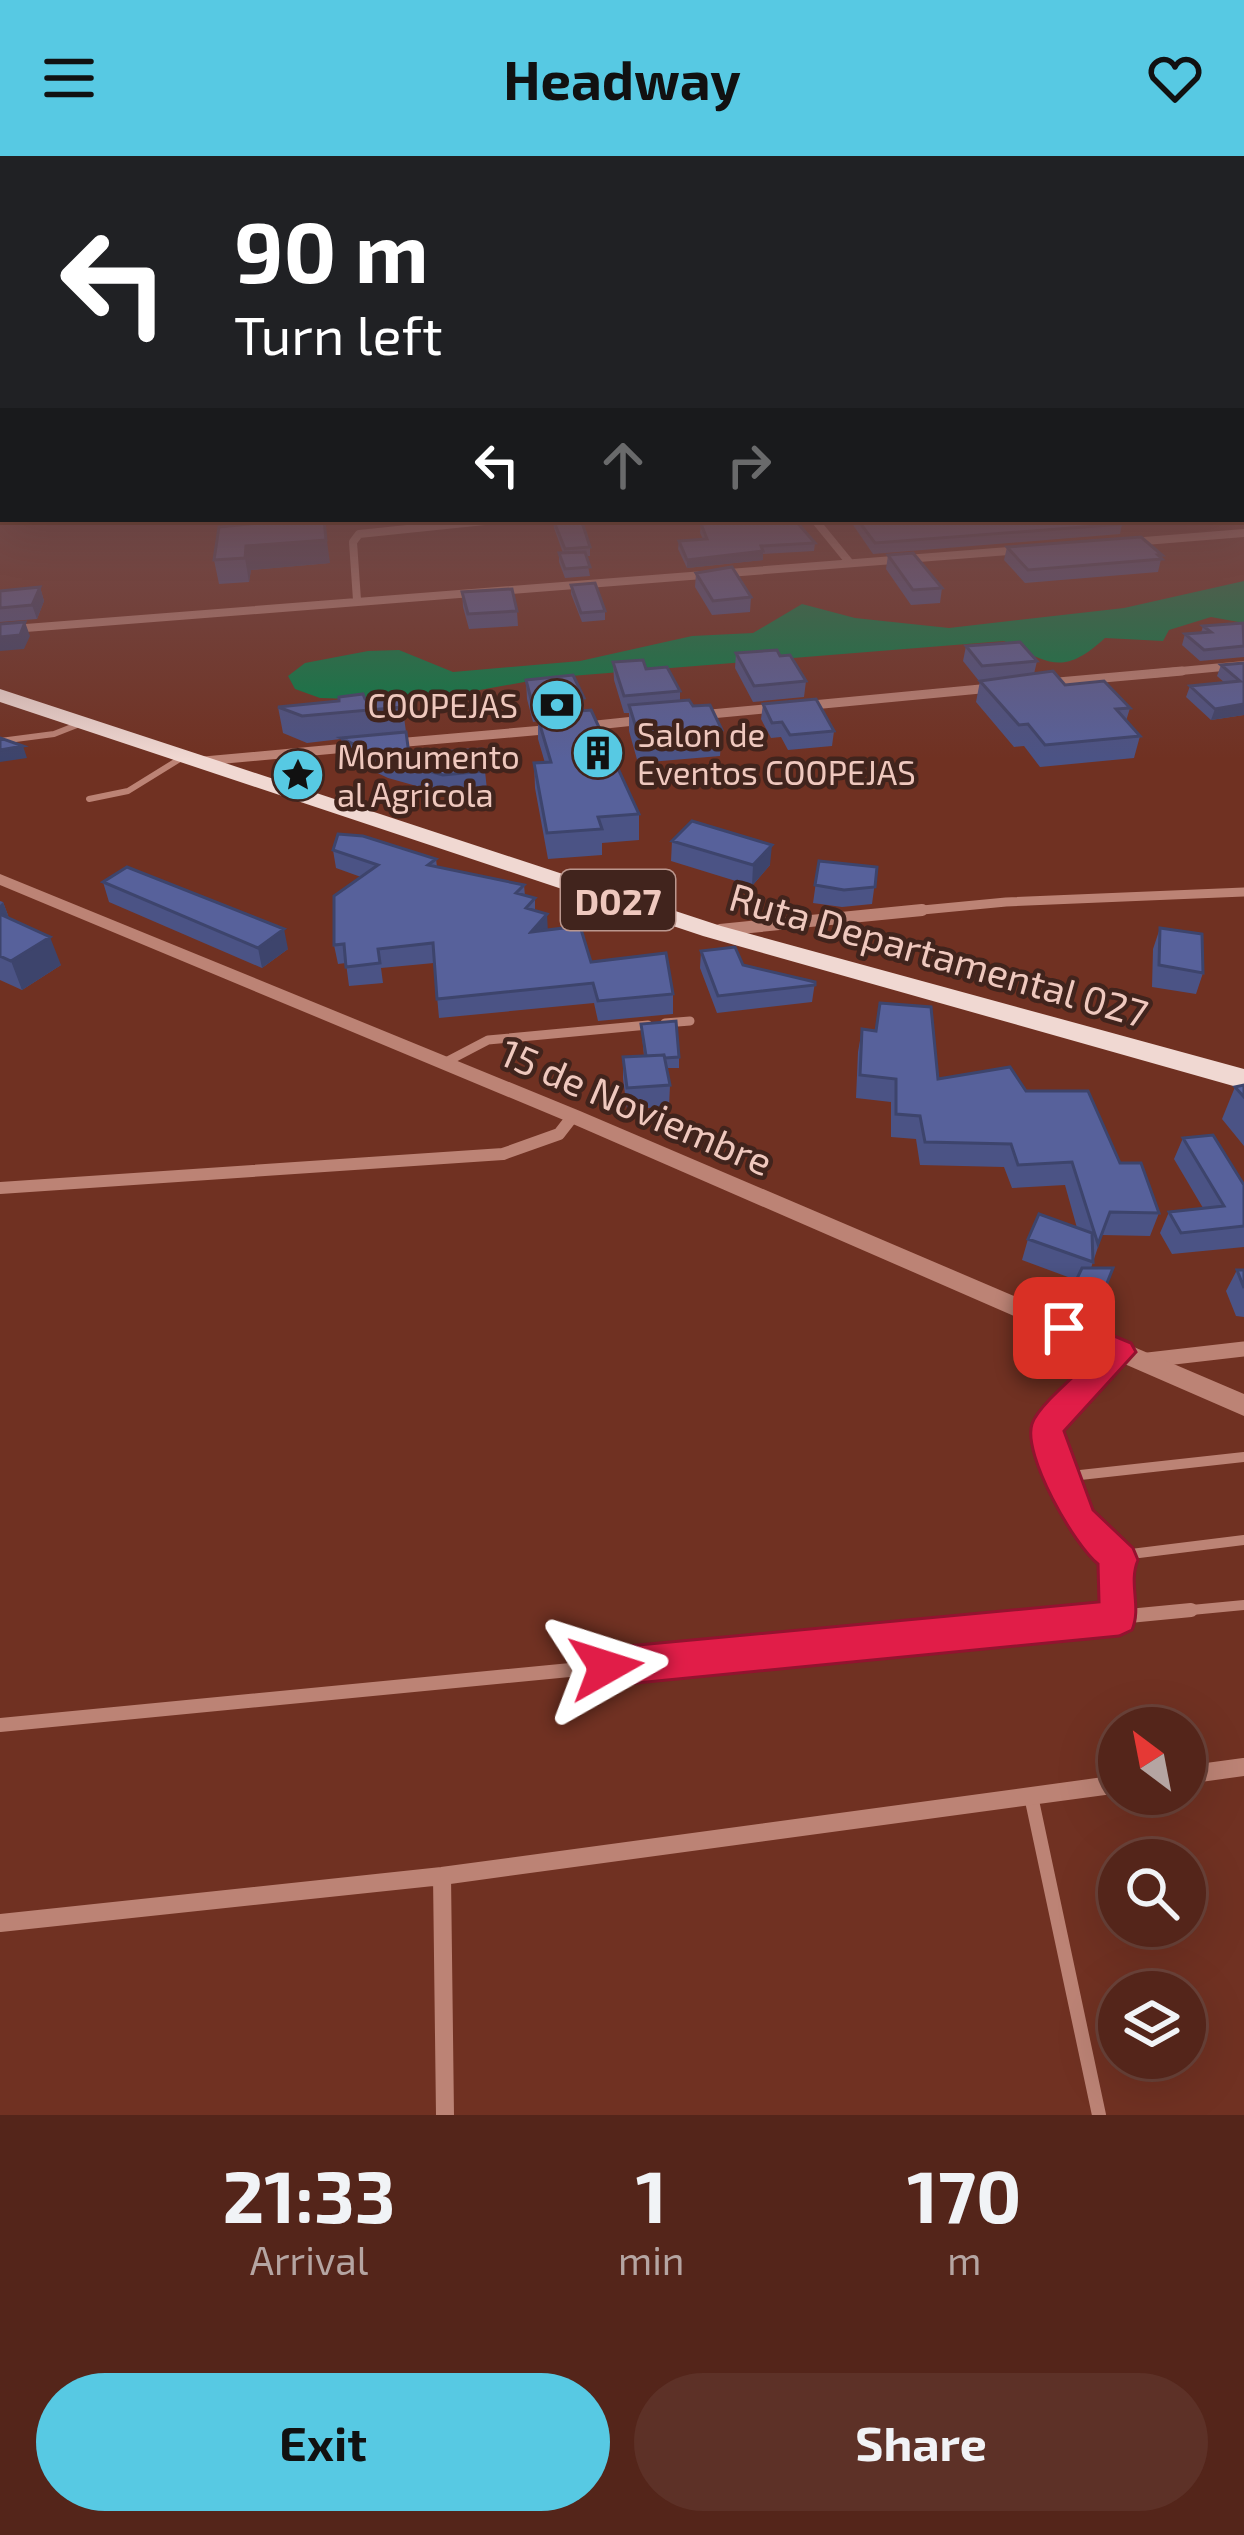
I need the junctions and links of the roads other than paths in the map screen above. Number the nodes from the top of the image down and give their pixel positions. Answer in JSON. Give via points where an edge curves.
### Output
{"nodes":[{"id":1,"x":355,"y":576,"type":"edge"},
{"id":2,"x":671,"y":576,"type":"edge"},
{"id":3,"x":357,"y":600,"type":"junction"},
{"id":4,"x":0,"y":630,"type":"edge"},
{"id":5,"x":1244,"y":665,"type":"edge"},
{"id":6,"x":1030,"y":685,"type":"edge"},
{"id":7,"x":1006,"y":687,"type":"edge"},
{"id":8,"x":0,"y":695,"type":"edge"},
{"id":9,"x":697,"y":716,"type":"edge"},
{"id":10,"x":649,"y":720,"type":"edge"},
{"id":11,"x":82,"y":723,"type":"junction"},
{"id":12,"x":0,"y":741,"type":"edge"},
{"id":13,"x":388,"y":744,"type":"edge"},
{"id":14,"x":364,"y":746,"type":"edge"},
{"id":15,"x":190,"y":759,"type":"junction"},
{"id":16,"x":88,"y":799,"type":"dead end"},
{"id":17,"x":0,"y":879,"type":"edge"},
{"id":18,"x":1244,"y":892,"type":"edge"},
{"id":19,"x":712,"y":931,"type":"junction"},
{"id":20,"x":690,"y":1021,"type":"dead end"},
{"id":21,"x":444,"y":1063,"type":"junction"},
{"id":22,"x":1244,"y":1079,"type":"edge"},
{"id":23,"x":573,"y":1116,"type":"junction"},
{"id":24,"x":0,"y":1188,"type":"edge"},
{"id":25,"x":1244,"y":1349,"type":"edge"},
{"id":26,"x":1130,"y":1356,"type":"junction"},
{"id":27,"x":1244,"y":1405,"type":"edge"},
{"id":28,"x":1244,"y":1456,"type":"edge"},
{"id":29,"x":1062,"y":1477,"type":"junction"},
{"id":30,"x":1244,"y":1540,"type":"edge"},
{"id":31,"x":1120,"y":1560,"type":"junction"},
{"id":32,"x":1244,"y":1605,"type":"edge"},
{"id":33,"x":1119,"y":1618,"type":"junction"},
{"id":34,"x":0,"y":1725,"type":"edge"},
{"id":35,"x":1244,"y":1767,"type":"edge"},
{"id":36,"x":1206,"y":1772,"type":"edge"},
{"id":37,"x":1098,"y":1787,"type":"edge"},
{"id":38,"x":1030,"y":1796,"type":"junction"},
{"id":39,"x":442,"y":1876,"type":"junction"},
{"id":40,"x":0,"y":1923,"type":"edge"},
{"id":41,"x":445,"y":2115,"type":"edge"},
{"id":42,"x":1099,"y":2115,"type":"edge"}],
"edges":[{"from":1,"to":3,"type":"street"},
{"from":2,"to":3,"type":"street"},
{"from":3,"to":4,"type":"street"},
{"from":5,"to":6,"type":"street"},
{"from":7,"to":9,"type":"street"},
{"from":8,"to":11,"type":"main road","name":"Ruta Departamental 027","number":"D027"},
{"from":10,"to":13,"type":"street"},
{"from":11,"to":12,"type":"lane"},
{"from":11,"to":15,"type":"main road","name":"Ruta Departamental 027","number":"D027"},
{"from":14,"to":15,"type":"street"},
{"from":15,"to":16,"type":"lane","via":[[128,791]]},
{"from":15,"to":19,"type":"main road","name":"Ruta Departamental 027","number":"D027"},
{"from":17,"to":21,"type":"street","name":"15 de Noviembre"},
{"from":18,"to":19,"type":"street","via":[[1006,902]]},
{"from":19,"to":22,"type":"main road","name":"Ruta Departamental 027","number":"D027"},
{"from":20,"to":21,"type":"lane","via":[[488,1040]]},
{"from":21,"to":23,"type":"street","name":"15 de Noviembre"},
{"from":23,"to":24,"type":"street","via":[[559,1134],[503,1154]]},
{"from":23,"to":26,"type":"street","name":"15 de Noviembre"},
{"from":25,"to":26,"type":"street"},
{"from":26,"to":27,"type":"street","name":"15 de Noviembre"},
{"from":26,"to":29,"type":"lane","via":[[1047,1427]]},
{"from":28,"to":29,"type":"lane"},
{"from":29,"to":31,"type":"lane","via":[[1079,1519]]},
{"from":30,"to":31,"type":"lane"},
{"from":31,"to":33,"type":"lane"},
{"from":32,"to":33,"type":"lane"},
{"from":33,"to":34,"type":"lane"},
{"from":35,"to":36,"type":"street"},
{"from":37,"to":38,"type":"street"},
{"from":38,"to":39,"type":"street"},
{"from":38,"to":42,"type":"lane"},
{"from":39,"to":40,"type":"street"},
{"from":39,"to":41,"type":"street"}]}
